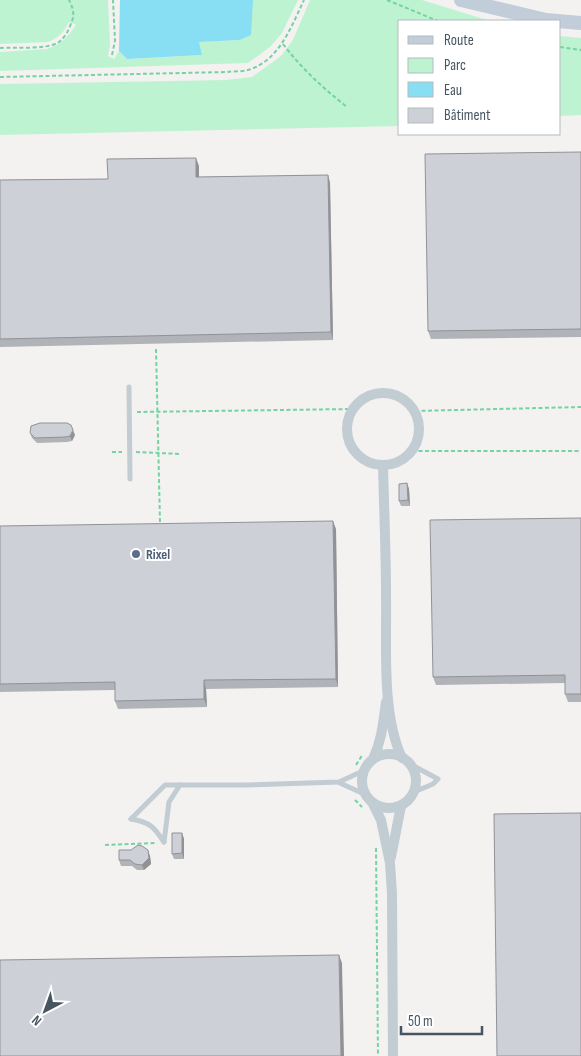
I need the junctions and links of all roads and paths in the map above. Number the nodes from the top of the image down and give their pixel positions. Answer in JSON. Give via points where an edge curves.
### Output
{"nodes":[{"id":1,"x":69,"y":0,"type":"edge"},
{"id":2,"x":113,"y":0,"type":"edge"},
{"id":3,"x":304,"y":0,"type":"edge"},
{"id":4,"x":387,"y":0,"type":"edge"},
{"id":5,"x":461,"y":0,"type":"edge"},
{"id":6,"x":436,"y":20,"type":"edge"},
{"id":7,"x":546,"y":20,"type":"edge"},
{"id":8,"x":561,"y":21,"type":"edge"},
{"id":9,"x":581,"y":23,"type":"edge"},
{"id":10,"x":283,"y":44,"type":"junction"},
{"id":11,"x":561,"y":47,"type":"edge"},
{"id":12,"x":0,"y":48,"type":"edge"},
{"id":13,"x":581,"y":50,"type":"edge"},
{"id":14,"x":112,"y":56,"type":"dead end"},
{"id":15,"x":0,"y":77,"type":"edge"},
{"id":16,"x":347,"y":107,"type":"dead end"},
{"id":17,"x":156,"y":349,"type":"dead end"},
{"id":18,"x":129,"y":387,"type":"dead end"},
{"id":19,"x":581,"y":407,"type":"edge"},
{"id":20,"x":352,"y":409,"type":"junction"},
{"id":21,"x":415,"y":411,"type":"junction"},
{"id":22,"x":129,"y":412,"type":"junction"},
{"id":23,"x":158,"y":412,"type":"junction"},
{"id":24,"x":412,"y":451,"type":"junction"},
{"id":25,"x":581,"y":451,"type":"edge"},
{"id":26,"x":112,"y":452,"type":"dead end"},
{"id":27,"x":130,"y":452,"type":"junction"},
{"id":28,"x":159,"y":453,"type":"junction"},
{"id":29,"x":181,"y":454,"type":"dead end"},
{"id":30,"x":383,"y":466,"type":"junction"},
{"id":31,"x":130,"y":479,"type":"dead end"},
{"id":32,"x":160,"y":523,"type":"edge"},
{"id":33,"x":388,"y":689,"type":"junction"},
{"id":34,"x":370,"y":755,"type":"junction"},
{"id":35,"x":406,"y":761,"type":"junction"},
{"id":36,"x":359,"y":768,"type":"junction"},
{"id":37,"x":339,"y":782,"type":"junction"},
{"id":38,"x":180,"y":785,"type":"junction"},
{"id":39,"x":414,"y":792,"type":"junction"},
{"id":40,"x":364,"y":794,"type":"junction"},
{"id":41,"x":368,"y":806,"type":"junction"},
{"id":42,"x":401,"y":806,"type":"junction"},
{"id":43,"x":164,"y":842,"type":"junction"},
{"id":44,"x":104,"y":845,"type":"dead end"},
{"id":45,"x":376,"y":848,"type":"dead end"},
{"id":46,"x":390,"y":863,"type":"junction"},
{"id":47,"x":378,"y":1056,"type":"edge"},
{"id":48,"x":393,"y":1056,"type":"edge"}],
"edges":[{"from":1,"to":12,"type":"path","via":[[74,10],[72,22],[58,42],[49,46]]},
{"from":2,"to":14,"type":"path","via":[[115,41]]},
{"from":3,"to":10,"type":"path"},
{"from":4,"to":6,"type":"path"},
{"from":5,"to":7,"type":"main road"},
{"from":8,"to":9,"type":"main road"},
{"from":10,"to":15,"type":"path","via":[[250,70]]},
{"from":10,"to":16,"type":"path","via":[[322,88]]},
{"from":11,"to":13,"type":"path"},
{"from":17,"to":23,"type":"path"},
{"from":18,"to":22,"type":"lane"},
{"from":19,"to":21,"type":"path"},
{"from":20,"to":21,"type":"street","via":[[361,400],[382,392],[393,393],[406,400]]},
{"from":20,"to":23,"type":"path"},
{"from":20,"to":30,"type":"street","via":[[347,422],[350,443],[366,461]]},
{"from":21,"to":24,"type":"street","via":[[420,428],[419,439]]},
{"from":22,"to":23,"type":"path"},
{"from":22,"to":27,"type":"lane"},
{"from":23,"to":28,"type":"path"},
{"from":24,"to":25,"type":"path"},
{"from":24,"to":30,"type":"street","via":[[402,460]]},
{"from":26,"to":27,"type":"path"},
{"from":27,"to":28,"type":"path"},
{"from":27,"to":31,"type":"lane"},
{"from":28,"to":29,"type":"path"},
{"from":28,"to":32,"type":"path"},
{"from":30,"to":33,"type":"street"},
{"from":33,"to":34,"type":"street","via":[[383,732],[379,746]]},
{"from":33,"to":35,"type":"street","via":[[397,745]]},
{"from":34,"to":35,"type":"street","via":[[394,754]]},
{"from":34,"to":36,"type":"street"},
{"from":34,"to":36,"type":"path","via":[[362,755]]},
{"from":35,"to":39,"type":"street","via":[[414,772]]},
{"from":35,"to":39,"type":"lane","via":[[438,779]]},
{"from":36,"to":37,"type":"lane"},
{"from":36,"to":40,"type":"street"},
{"from":37,"to":38,"type":"lane"},
{"from":37,"to":40,"type":"lane"},
{"from":37,"to":41,"type":"path","via":[[345,794]]},
{"from":38,"to":43,"type":"lane","via":[[169,802]]},
{"from":38,"to":43,"type":"lane","via":[[165,785],[132,820],[143,821],[154,828]]},
{"from":39,"to":42,"type":"street"},
{"from":40,"to":41,"type":"street"},
{"from":41,"to":42,"type":"street"},
{"from":41,"to":46,"type":"street","via":[[381,820]]},
{"from":42,"to":46,"type":"street"},
{"from":43,"to":44,"type":"path"},
{"from":45,"to":47,"type":"path"},
{"from":46,"to":48,"type":"street"}]}
